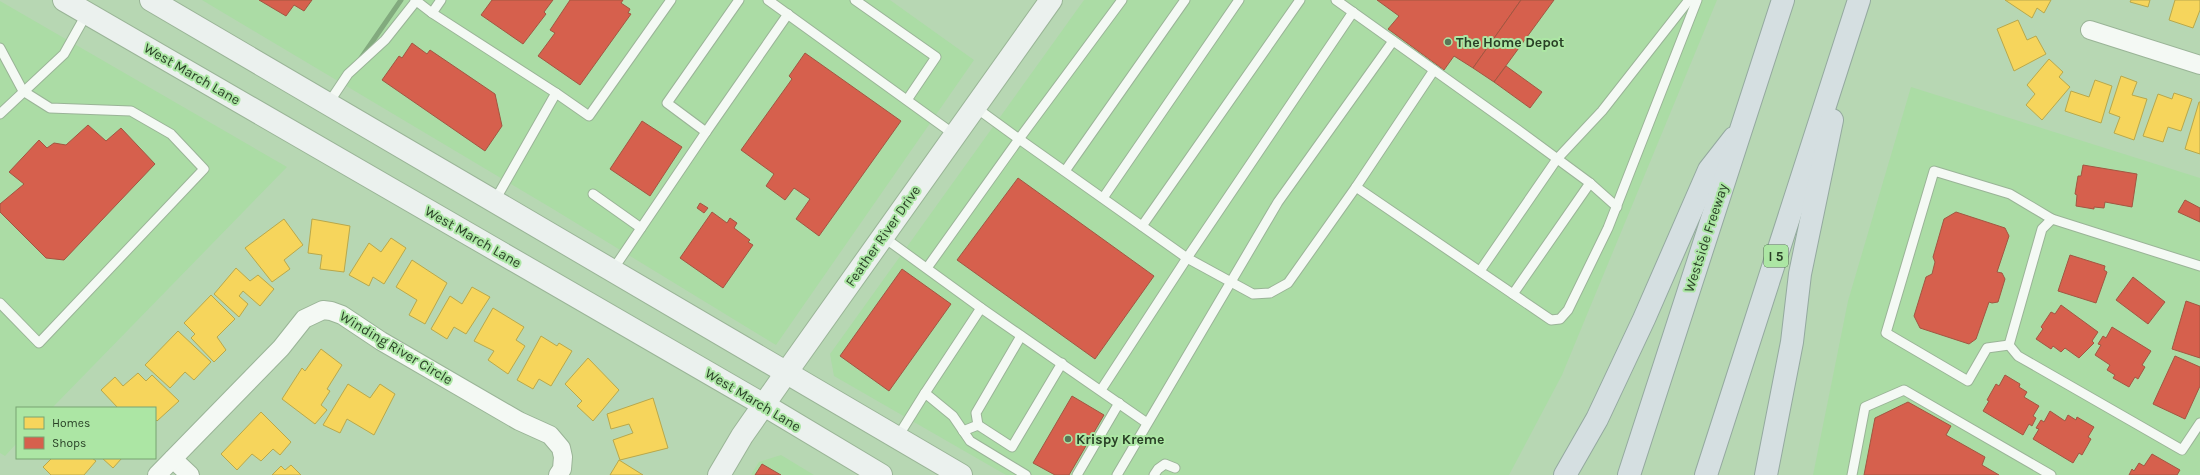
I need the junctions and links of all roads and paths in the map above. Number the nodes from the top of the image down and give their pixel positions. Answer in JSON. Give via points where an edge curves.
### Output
{"nodes":[{"id":1,"x":64,"y":0,"type":"edge"},
{"id":2,"x":415,"y":0,"type":"edge"},
{"id":3,"x":441,"y":0,"type":"edge"},
{"id":4,"x":671,"y":0,"type":"edge"},
{"id":5,"x":739,"y":0,"type":"edge"},
{"id":6,"x":768,"y":0,"type":"edge"},
{"id":7,"x":855,"y":0,"type":"edge"},
{"id":8,"x":1051,"y":0,"type":"edge"},
{"id":9,"x":1122,"y":0,"type":"edge"},
{"id":10,"x":1185,"y":0,"type":"edge"},
{"id":11,"x":1239,"y":0,"type":"edge"},
{"id":12,"x":1300,"y":0,"type":"edge"},
{"id":13,"x":1336,"y":0,"type":"edge"},
{"id":14,"x":1689,"y":0,"type":"edge"},
{"id":15,"x":1697,"y":0,"type":"edge"},
{"id":16,"x":1783,"y":0,"type":"edge"},
{"id":17,"x":1859,"y":0,"type":"edge"},
{"id":18,"x":156,"y":1,"type":"edge"},
{"id":19,"x":1353,"y":12,"type":"junction"},
{"id":20,"x":87,"y":13,"type":"junction"},
{"id":21,"x":432,"y":13,"type":"junction"},
{"id":22,"x":788,"y":14,"type":"junction"},
{"id":23,"x":2090,"y":30,"type":"dead end"},
{"id":24,"x":1847,"y":38,"type":"junction"},
{"id":25,"x":1393,"y":41,"type":"junction"},
{"id":26,"x":0,"y":48,"type":"edge"},
{"id":27,"x":2200,"y":65,"type":"edge"},
{"id":28,"x":1434,"y":70,"type":"junction"},
{"id":29,"x":23,"y":90,"type":"junction"},
{"id":30,"x":556,"y":93,"type":"junction"},
{"id":31,"x":907,"y":100,"type":"junction"},
{"id":32,"x":328,"y":104,"type":"junction"},
{"id":33,"x":975,"y":107,"type":"junction"},
{"id":34,"x":0,"y":114,"type":"edge"},
{"id":35,"x":1742,"y":128,"type":"junction"},
{"id":36,"x":706,"y":132,"type":"junction"},
{"id":37,"x":955,"y":135,"type":"junction"},
{"id":38,"x":1019,"y":139,"type":"junction"},
{"id":39,"x":1557,"y":159,"type":"junction"},
{"id":40,"x":1065,"y":171,"type":"junction"},
{"id":41,"x":1590,"y":183,"type":"junction"},
{"id":42,"x":1356,"y":187,"type":"junction"},
{"id":43,"x":593,"y":194,"type":"dead end"},
{"id":44,"x":1103,"y":198,"type":"junction"},
{"id":45,"x":494,"y":202,"type":"junction"},
{"id":46,"x":1616,"y":207,"type":"junction"},
{"id":47,"x":2052,"y":219,"type":"junction"},
{"id":48,"x":1142,"y":226,"type":"junction"},
{"id":49,"x":641,"y":228,"type":"junction"},
{"id":50,"x":882,"y":236,"type":"junction"},
{"id":51,"x":1187,"y":258,"type":"junction"},
{"id":52,"x":2200,"y":266,"type":"edge"},
{"id":53,"x":927,"y":268,"type":"junction"},
{"id":54,"x":612,"y":271,"type":"junction"},
{"id":55,"x":1480,"y":271,"type":"junction"},
{"id":56,"x":1230,"y":280,"type":"junction"},
{"id":57,"x":1513,"y":294,"type":"junction"},
{"id":58,"x":0,"y":303,"type":"edge"},
{"id":59,"x":981,"y":308,"type":"junction"},
{"id":60,"x":1021,"y":336,"type":"junction"},
{"id":61,"x":2009,"y":345,"type":"junction"},
{"id":62,"x":1062,"y":363,"type":"junction"},
{"id":63,"x":786,"y":373,"type":"junction"},
{"id":64,"x":1101,"y":390,"type":"junction"},
{"id":65,"x":925,"y":393,"type":"junction"},
{"id":66,"x":1119,"y":402,"type":"junction"},
{"id":67,"x":764,"y":405,"type":"junction"},
{"id":68,"x":1148,"y":423,"type":"junction"},
{"id":69,"x":2200,"y":423,"type":"edge"},
{"id":70,"x":978,"y":425,"type":"junction"},
{"id":71,"x":963,"y":431,"type":"junction"},
{"id":72,"x":897,"y":438,"type":"junction"},
{"id":73,"x":173,"y":459,"type":"junction"},
{"id":74,"x":1175,"y":468,"type":"dead end"},
{"id":75,"x":872,"y":473,"type":"edge"},
{"id":76,"x":157,"y":475,"type":"edge"},
{"id":77,"x":190,"y":475,"type":"edge"},
{"id":78,"x":558,"y":475,"type":"edge"},
{"id":79,"x":719,"y":475,"type":"edge"},
{"id":80,"x":961,"y":475,"type":"edge"},
{"id":81,"x":1026,"y":475,"type":"edge"},
{"id":82,"x":1077,"y":475,"type":"edge"},
{"id":83,"x":1117,"y":475,"type":"edge"},
{"id":84,"x":1154,"y":475,"type":"edge"},
{"id":85,"x":1565,"y":475,"type":"edge"},
{"id":86,"x":1629,"y":475,"type":"edge"},
{"id":87,"x":1706,"y":475,"type":"edge"},
{"id":88,"x":1766,"y":475,"type":"edge"},
{"id":89,"x":1852,"y":475,"type":"edge"},
{"id":90,"x":2052,"y":475,"type":"edge"}],
"edges":[{"from":1,"to":20,"type":"main road","name":"West March Lane"},
{"from":2,"to":21,"type":"lane"},
{"from":2,"to":32,"type":"lane","via":[[385,40],[348,74]]},
{"from":3,"to":21,"type":"lane"},
{"from":4,"to":30,"type":"lane","via":[[589,116]]},
{"from":5,"to":36,"type":"lane","via":[[666,103]]},
{"from":6,"to":22,"type":"lane"},
{"from":7,"to":31,"type":"lane","via":[[936,57]]},
{"from":8,"to":33,"type":"main road","name":"Feather River Drive"},
{"from":9,"to":38,"type":"lane"},
{"from":10,"to":40,"type":"lane"},
{"from":11,"to":44,"type":"lane"},
{"from":12,"to":48,"type":"lane"},
{"from":13,"to":19,"type":"lane"},
{"from":14,"to":39,"type":"lane","via":[[1602,111]]},
{"from":15,"to":46,"type":"lane"},
{"from":16,"to":35,"type":"highway","name":"Westside Freeway"},
{"from":17,"to":24,"type":"highway","number":"I 5"},
{"from":18,"to":32,"type":"main road"},
{"from":19,"to":25,"type":"lane"},
{"from":19,"to":51,"type":"lane"},
{"from":20,"to":29,"type":"lane","via":[[64,54]]},
{"from":20,"to":67,"type":"main road","name":"West March Lane"},
{"from":21,"to":30,"type":"lane"},
{"from":22,"to":31,"type":"lane"},
{"from":22,"to":36,"type":"lane"},
{"from":23,"to":27,"type":"street"},
{"from":24,"to":87,"type":"highway","number":"I 5"},
{"from":24,"to":88,"type":"highway","via":[[1827,151],[1800,274],[1792,342]]},
{"from":25,"to":28,"type":"lane"},
{"from":25,"to":56,"type":"lane","via":[[1278,202]]},
{"from":26,"to":29,"type":"lane"},
{"from":28,"to":39,"type":"lane"},
{"from":28,"to":42,"type":"lane"},
{"from":29,"to":34,"type":"lane"},
{"from":29,"to":58,"type":"lane","via":[[50,108],[131,111],[171,134],[204,169],[39,343]]},
{"from":30,"to":45,"type":"lane"},
{"from":31,"to":37,"type":"lane"},
{"from":32,"to":45,"type":"main road"},
{"from":33,"to":37,"type":"main road","name":"Feather River Drive"},
{"from":33,"to":38,"type":"lane"},
{"from":35,"to":85,"type":"highway","via":[[1709,170],[1597,419]]},
{"from":35,"to":86,"type":"highway","name":"Westside Freeway"},
{"from":36,"to":49,"type":"lane"},
{"from":37,"to":50,"type":"main road","name":"Feather River Drive"},
{"from":38,"to":40,"type":"lane"},
{"from":38,"to":53,"type":"lane"},
{"from":39,"to":41,"type":"lane"},
{"from":39,"to":55,"type":"lane"},
{"from":40,"to":44,"type":"lane"},
{"from":41,"to":46,"type":"lane"},
{"from":41,"to":57,"type":"lane"},
{"from":42,"to":55,"type":"lane"},
{"from":42,"to":56,"type":"lane","via":[[1288,283],[1270,293],[1253,294]]},
{"from":43,"to":49,"type":"lane"},
{"from":44,"to":48,"type":"lane"},
{"from":45,"to":54,"type":"main road"},
{"from":46,"to":57,"type":"lane","via":[[1568,310],[1560,319],[1552,320]]},
{"from":47,"to":52,"type":"lane"},
{"from":47,"to":61,"type":"lane","via":[[2042,229]]},
{"from":47,"to":61,"type":"lane","via":[[2010,194],[1934,171],[1886,333],[1968,381],[1987,348]]},
{"from":48,"to":51,"type":"lane"},
{"from":49,"to":54,"type":"lane"},
{"from":50,"to":53,"type":"lane"},
{"from":50,"to":63,"type":"main road","name":"Feather River Drive"},
{"from":51,"to":56,"type":"lane"},
{"from":51,"to":64,"type":"lane"},
{"from":53,"to":59,"type":"lane"},
{"from":54,"to":63,"type":"main road"},
{"from":55,"to":57,"type":"lane"},
{"from":56,"to":68,"type":"lane"},
{"from":59,"to":60,"type":"lane"},
{"from":59,"to":65,"type":"lane"},
{"from":60,"to":62,"type":"lane"},
{"from":60,"to":70,"type":"lane","via":[[976,413]]},
{"from":61,"to":69,"type":"lane","via":[[2018,356],[2182,450]]},
{"from":62,"to":64,"type":"lane"},
{"from":62,"to":70,"type":"lane","via":[[1012,447]]},
{"from":63,"to":67,"type":"main road","name":"Feather River Drive"},
{"from":63,"to":72,"type":"main road"},
{"from":64,"to":66,"type":"lane"},
{"from":65,"to":71,"type":"lane","via":[[953,416]]},
{"from":65,"to":72,"type":"lane"},
{"from":66,"to":68,"type":"lane"},
{"from":66,"to":82,"type":"lane"},
{"from":67,"to":75,"type":"main road","name":"West March Lane"},
{"from":67,"to":79,"type":"main road","name":"Feather River Drive"},
{"from":68,"to":83,"type":"lane"},
{"from":70,"to":71,"type":"lane"},
{"from":71,"to":81,"type":"lane","via":[[970,441]]},
{"from":72,"to":80,"type":"main road"},
{"from":73,"to":76,"type":"street","name":"Winding River Circle"},
{"from":73,"to":77,"type":"street"},
{"from":73,"to":78,"type":"street","name":"Winding River Circle","via":[[281,348],[304,319],[311,314],[327,310],[342,315],[380,341],[550,436],[561,448],[563,457],[562,469]]},
{"from":74,"to":84,"type":"lane","via":[[1165,464]]},
{"from":89,"to":90,"type":"lane","via":[[1865,407],[1904,390]]}]}
